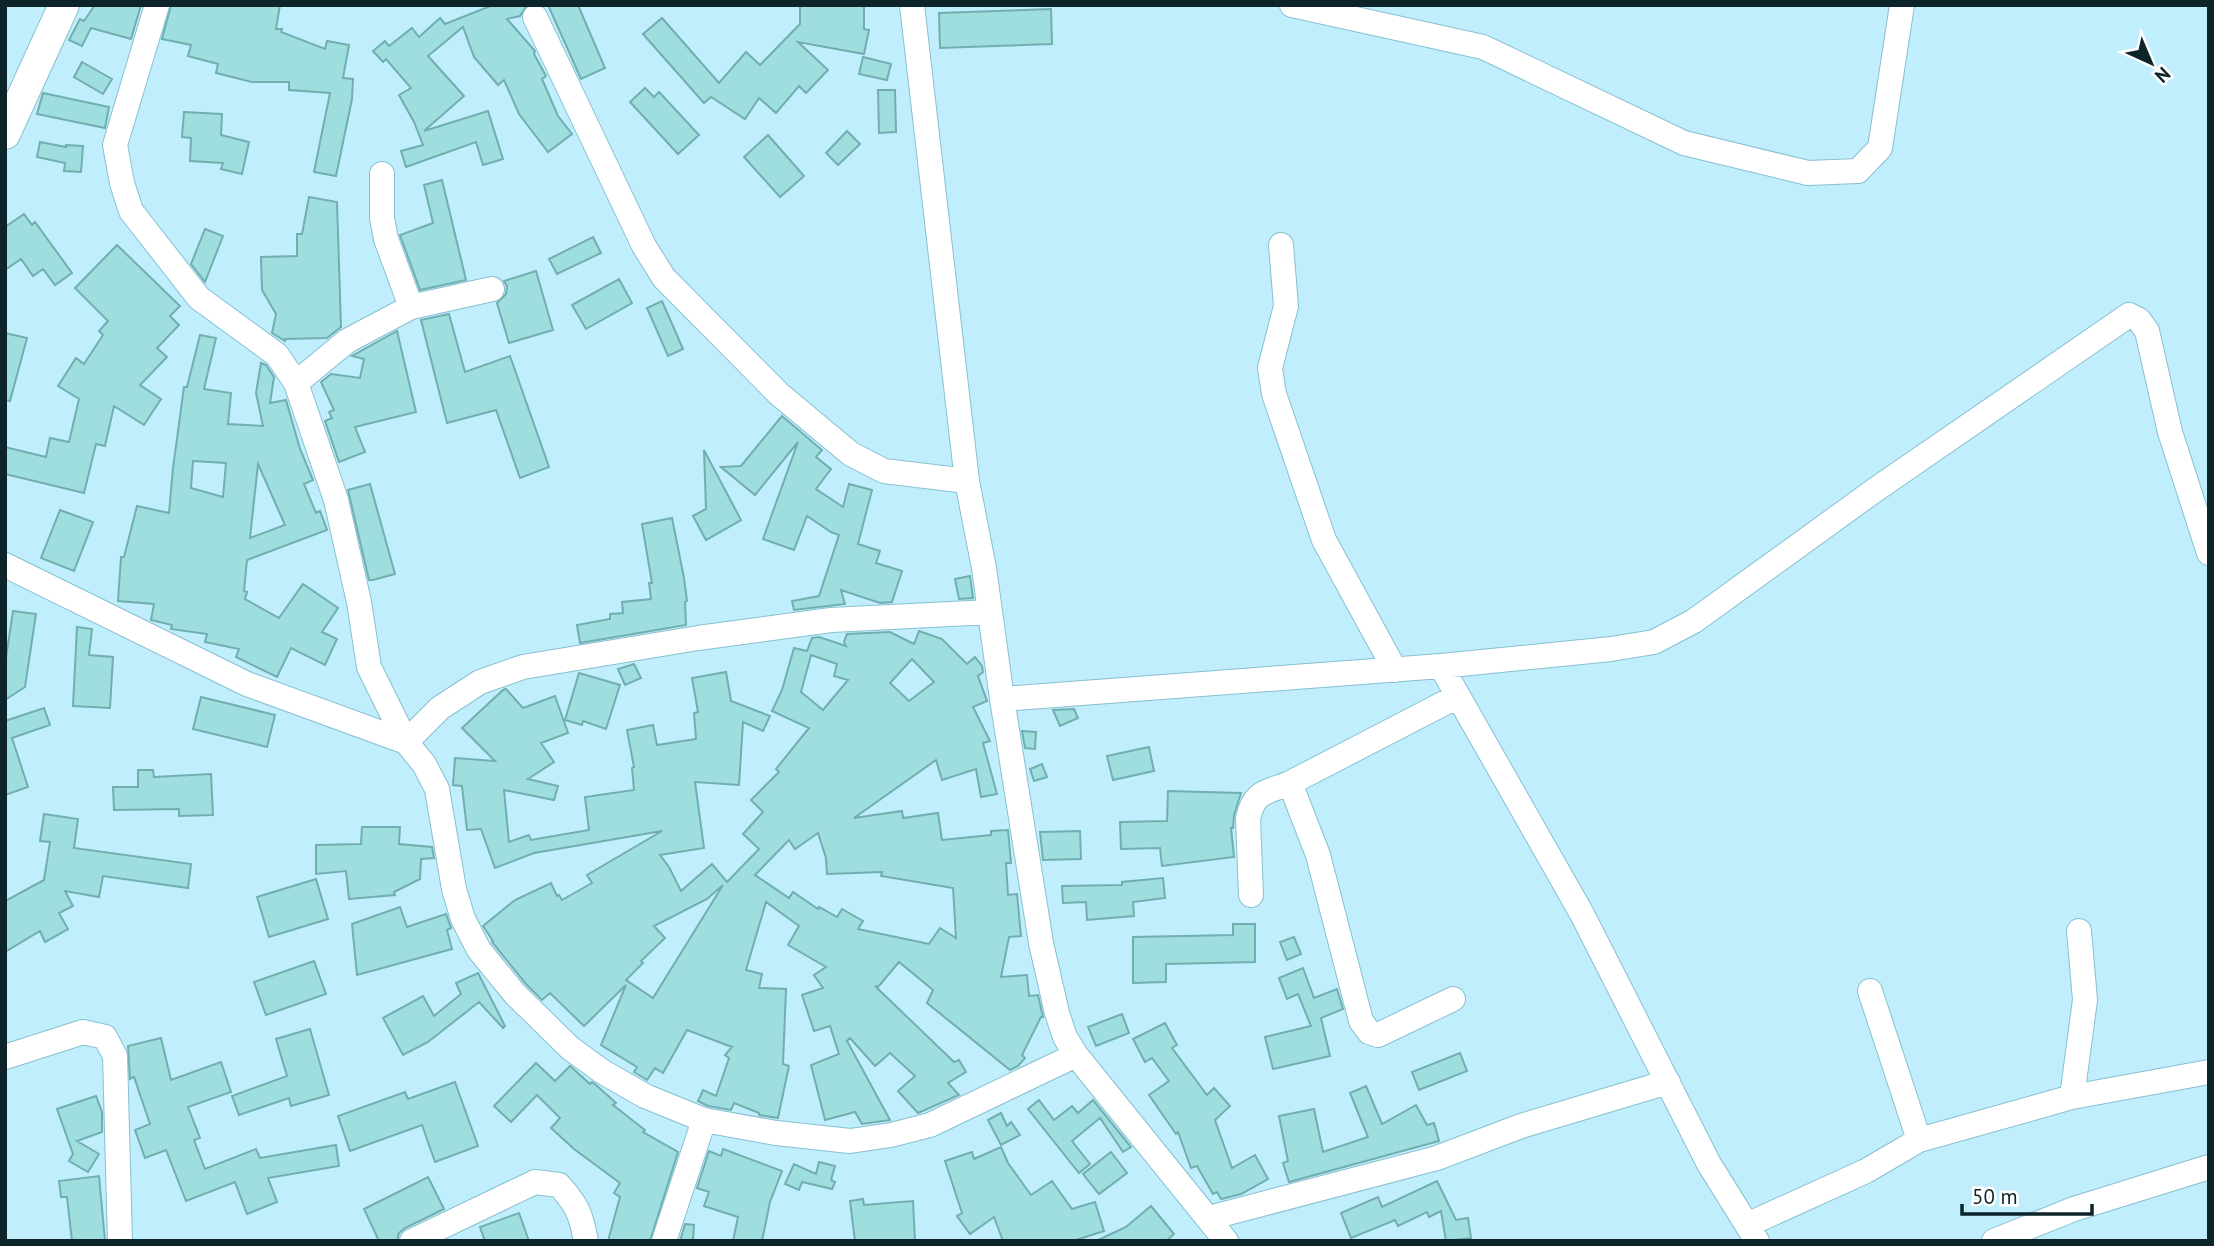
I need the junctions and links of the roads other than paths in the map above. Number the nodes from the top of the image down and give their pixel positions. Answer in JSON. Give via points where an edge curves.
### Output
{"nodes":[{"id":1,"x":64,"y":5,"type":"edge"},
{"id":2,"x":157,"y":5,"type":"edge"},
{"id":3,"x":912,"y":5,"type":"edge"},
{"id":4,"x":1292,"y":5,"type":"edge"},
{"id":5,"x":1902,"y":5,"type":"edge"},
{"id":6,"x":535,"y":17,"type":"dead end"},
{"id":7,"x":7,"y":125,"type":"edge"},
{"id":8,"x":382,"y":174,"type":"dead end"},
{"id":9,"x":1280,"y":245,"type":"dead end"},
{"id":10,"x":492,"y":289,"type":"dead end"},
{"id":11,"x":411,"y":307,"type":"junction"},
{"id":12,"x":296,"y":383,"type":"junction"},
{"id":13,"x":967,"y":481,"type":"junction"},
{"id":14,"x":2209,"y":553,"type":"edge"},
{"id":15,"x":5,"y":565,"type":"edge"},
{"id":16,"x":990,"y":612,"type":"junction"},
{"id":17,"x":1441,"y":666,"type":"junction"},
{"id":18,"x":1395,"y":670,"type":"junction"},
{"id":19,"x":1458,"y":696,"type":"junction"},
{"id":20,"x":1002,"y":699,"type":"junction"},
{"id":21,"x":406,"y":742,"type":"junction"},
{"id":22,"x":1290,"y":783,"type":"junction"},
{"id":23,"x":1251,"y":895,"type":"dead end"},
{"id":24,"x":2079,"y":931,"type":"dead end"},
{"id":25,"x":1870,"y":991,"type":"dead end"},
{"id":26,"x":1453,"y":999,"type":"dead end"},
{"id":27,"x":1076,"y":1055,"type":"junction"},
{"id":28,"x":5,"y":1057,"type":"edge"},
{"id":29,"x":2209,"y":1072,"type":"edge"},
{"id":30,"x":1668,"y":1082,"type":"junction"},
{"id":31,"x":2072,"y":1097,"type":"junction"},
{"id":32,"x":704,"y":1120,"type":"junction"},
{"id":33,"x":1919,"y":1140,"type":"junction"},
{"id":34,"x":2209,"y":1167,"type":"edge"},
{"id":35,"x":1752,"y":1233,"type":"edge"},
{"id":36,"x":1219,"y":1234,"type":"edge"},
{"id":37,"x":120,"y":1241,"type":"edge"},
{"id":38,"x":412,"y":1241,"type":"edge"},
{"id":39,"x":586,"y":1241,"type":"edge"},
{"id":40,"x":664,"y":1241,"type":"edge"},
{"id":41,"x":1994,"y":1241,"type":"edge"}],
"edges":[{"from":1,"to":7,"type":"main road"},
{"from":2,"to":12,"type":"street","via":[[115,145],[131,211],[199,298],[277,355]]},
{"from":3,"to":13,"type":"street"},
{"from":4,"to":5,"type":"street","via":[[1483,47],[1684,143],[1808,173],[1858,171],[1880,148]]},
{"from":6,"to":13,"type":"street","via":[[644,246],[664,278],[779,394],[851,454],[884,471]]},
{"from":8,"to":11,"type":"street","via":[[386,239]]},
{"from":9,"to":18,"type":"street","via":[[1286,306],[1270,368],[1274,394],[1324,540]]},
{"from":10,"to":11,"type":"street"},
{"from":11,"to":12,"type":"street","via":[[346,341]]},
{"from":12,"to":21,"type":"street","via":[[336,499],[369,667]]},
{"from":13,"to":16,"type":"street"},
{"from":14,"to":17,"type":"street","via":[[2170,432],[2147,331],[2129,315],[1694,621],[1654,642]]},
{"from":15,"to":21,"type":"street","via":[[247,684]]},
{"from":16,"to":20,"type":"street"},
{"from":16,"to":21,"type":"street","via":[[831,620],[523,667],[481,682],[440,708]]},
{"from":17,"to":18,"type":"street"},
{"from":17,"to":19,"type":"street"},
{"from":18,"to":20,"type":"street"},
{"from":19,"to":22,"type":"street"},
{"from":19,"to":30,"type":"street","via":[[1582,914]]},
{"from":20,"to":27,"type":"street","via":[[1041,943],[1057,1013]]},
{"from":21,"to":32,"type":"street","via":[[437,789],[454,889],[479,950],[515,994],[570,1048],[645,1096]]},
{"from":22,"to":23,"type":"street","via":[[1256,797],[1251,807]]},
{"from":22,"to":26,"type":"street","via":[[1318,855],[1361,1021],[1369,1032],[1378,1035]]},
{"from":24,"to":31,"type":"street","via":[[2085,1000]]},
{"from":25,"to":33,"type":"street"},
{"from":27,"to":32,"type":"street","via":[[930,1125],[891,1135],[849,1140]]},
{"from":27,"to":36,"type":"street"},
{"from":28,"to":37,"type":"street","via":[[83,1032],[104,1037],[114,1056]]},
{"from":29,"to":31,"type":"street"},
{"from":30,"to":35,"type":"street","via":[[1709,1164]]},
{"from":30,"to":36,"type":"street","via":[[1521,1126]]},
{"from":31,"to":33,"type":"street"},
{"from":32,"to":40,"type":"street"},
{"from":33,"to":35,"type":"street"},
{"from":34,"to":41,"type":"street","via":[[2074,1209]]},
{"from":38,"to":39,"type":"street","via":[[535,1182],[559,1185],[574,1202]]}]}
